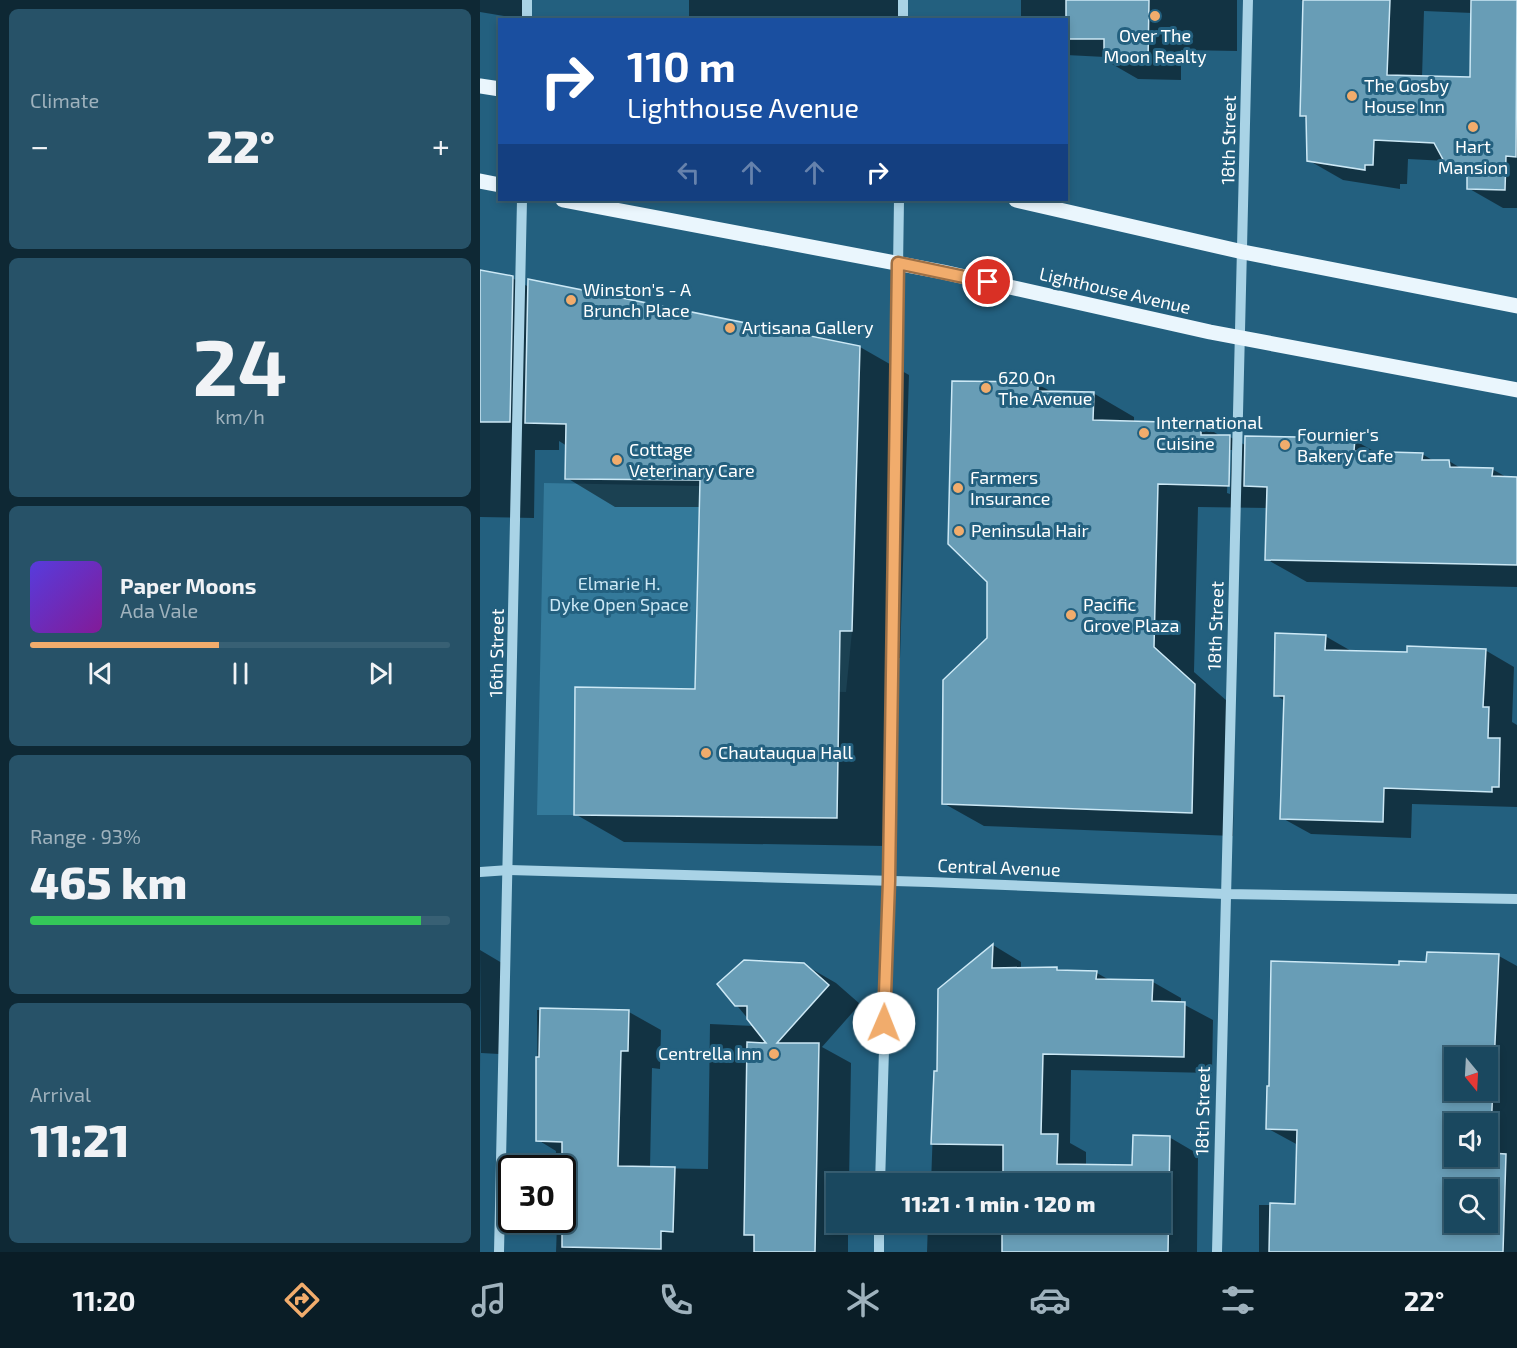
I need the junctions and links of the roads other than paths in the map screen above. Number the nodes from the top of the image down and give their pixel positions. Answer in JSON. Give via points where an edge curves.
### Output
{"nodes":[{"id":1,"x":527,"y":0,"type":"edge"},
{"id":2,"x":903,"y":0,"type":"edge"},
{"id":3,"x":1248,"y":0,"type":"edge"},
{"id":4,"x":527,"y":18,"type":"edge"},
{"id":5,"x":903,"y":18,"type":"edge"},
{"id":6,"x":480,"y":86,"type":"edge"},
{"id":7,"x":498,"y":89,"type":"edge"},
{"id":8,"x":480,"y":181,"type":"edge"},
{"id":9,"x":498,"y":185,"type":"edge"},
{"id":10,"x":522,"y":201,"type":"edge"},
{"id":11,"x":568,"y":201,"type":"edge"},
{"id":12,"x":899,"y":201,"type":"edge"},
{"id":13,"x":1020,"y":201,"type":"edge"},
{"id":14,"x":1243,"y":252,"type":"junction"},
{"id":15,"x":898,"y":263,"type":"junction"},
{"id":16,"x":1517,"y":306,"type":"edge"},
{"id":17,"x":1242,"y":337,"type":"junction"},
{"id":18,"x":1517,"y":390,"type":"edge"},
{"id":19,"x":509,"y":870,"type":"junction"},
{"id":20,"x":480,"y":872,"type":"edge"},
{"id":21,"x":889,"y":881,"type":"junction"},
{"id":22,"x":1225,"y":894,"type":"junction"},
{"id":23,"x":1517,"y":899,"type":"edge"},
{"id":24,"x":880,"y":1173,"type":"edge"},
{"id":25,"x":879,"y":1233,"type":"edge"},
{"id":26,"x":500,"y":1252,"type":"edge"},
{"id":27,"x":879,"y":1252,"type":"edge"},
{"id":28,"x":1217,"y":1252,"type":"edge"}],
"edges":[{"from":1,"to":4,"type":"street"},
{"from":2,"to":5,"type":"street"},
{"from":3,"to":14,"type":"street","name":"18th Street"},
{"from":6,"to":7,"type":"main road"},
{"from":8,"to":9,"type":"main road"},
{"from":10,"to":19,"type":"street","name":"16th Street"},
{"from":11,"to":15,"type":"main road","name":"Lighthouse Avenue"},
{"from":12,"to":15,"type":"street"},
{"from":13,"to":14,"type":"main road"},
{"from":14,"to":16,"type":"main road"},
{"from":14,"to":17,"type":"street","name":"18th Street"},
{"from":15,"to":17,"type":"main road","name":"Lighthouse Avenue"},
{"from":15,"to":21,"type":"street"},
{"from":17,"to":18,"type":"main road","name":"Lighthouse Avenue"},
{"from":17,"to":22,"type":"street","name":"18th Street"},
{"from":19,"to":20,"type":"street","name":"Central Avenue"},
{"from":19,"to":21,"type":"street","name":"Central Avenue"},
{"from":19,"to":26,"type":"street","name":"16th Street"},
{"from":21,"to":22,"type":"street","name":"Central Avenue"},
{"from":21,"to":24,"type":"street"},
{"from":22,"to":23,"type":"street","name":"Central Avenue"},
{"from":22,"to":28,"type":"street","name":"18th Street"},
{"from":25,"to":27,"type":"street"}]}
